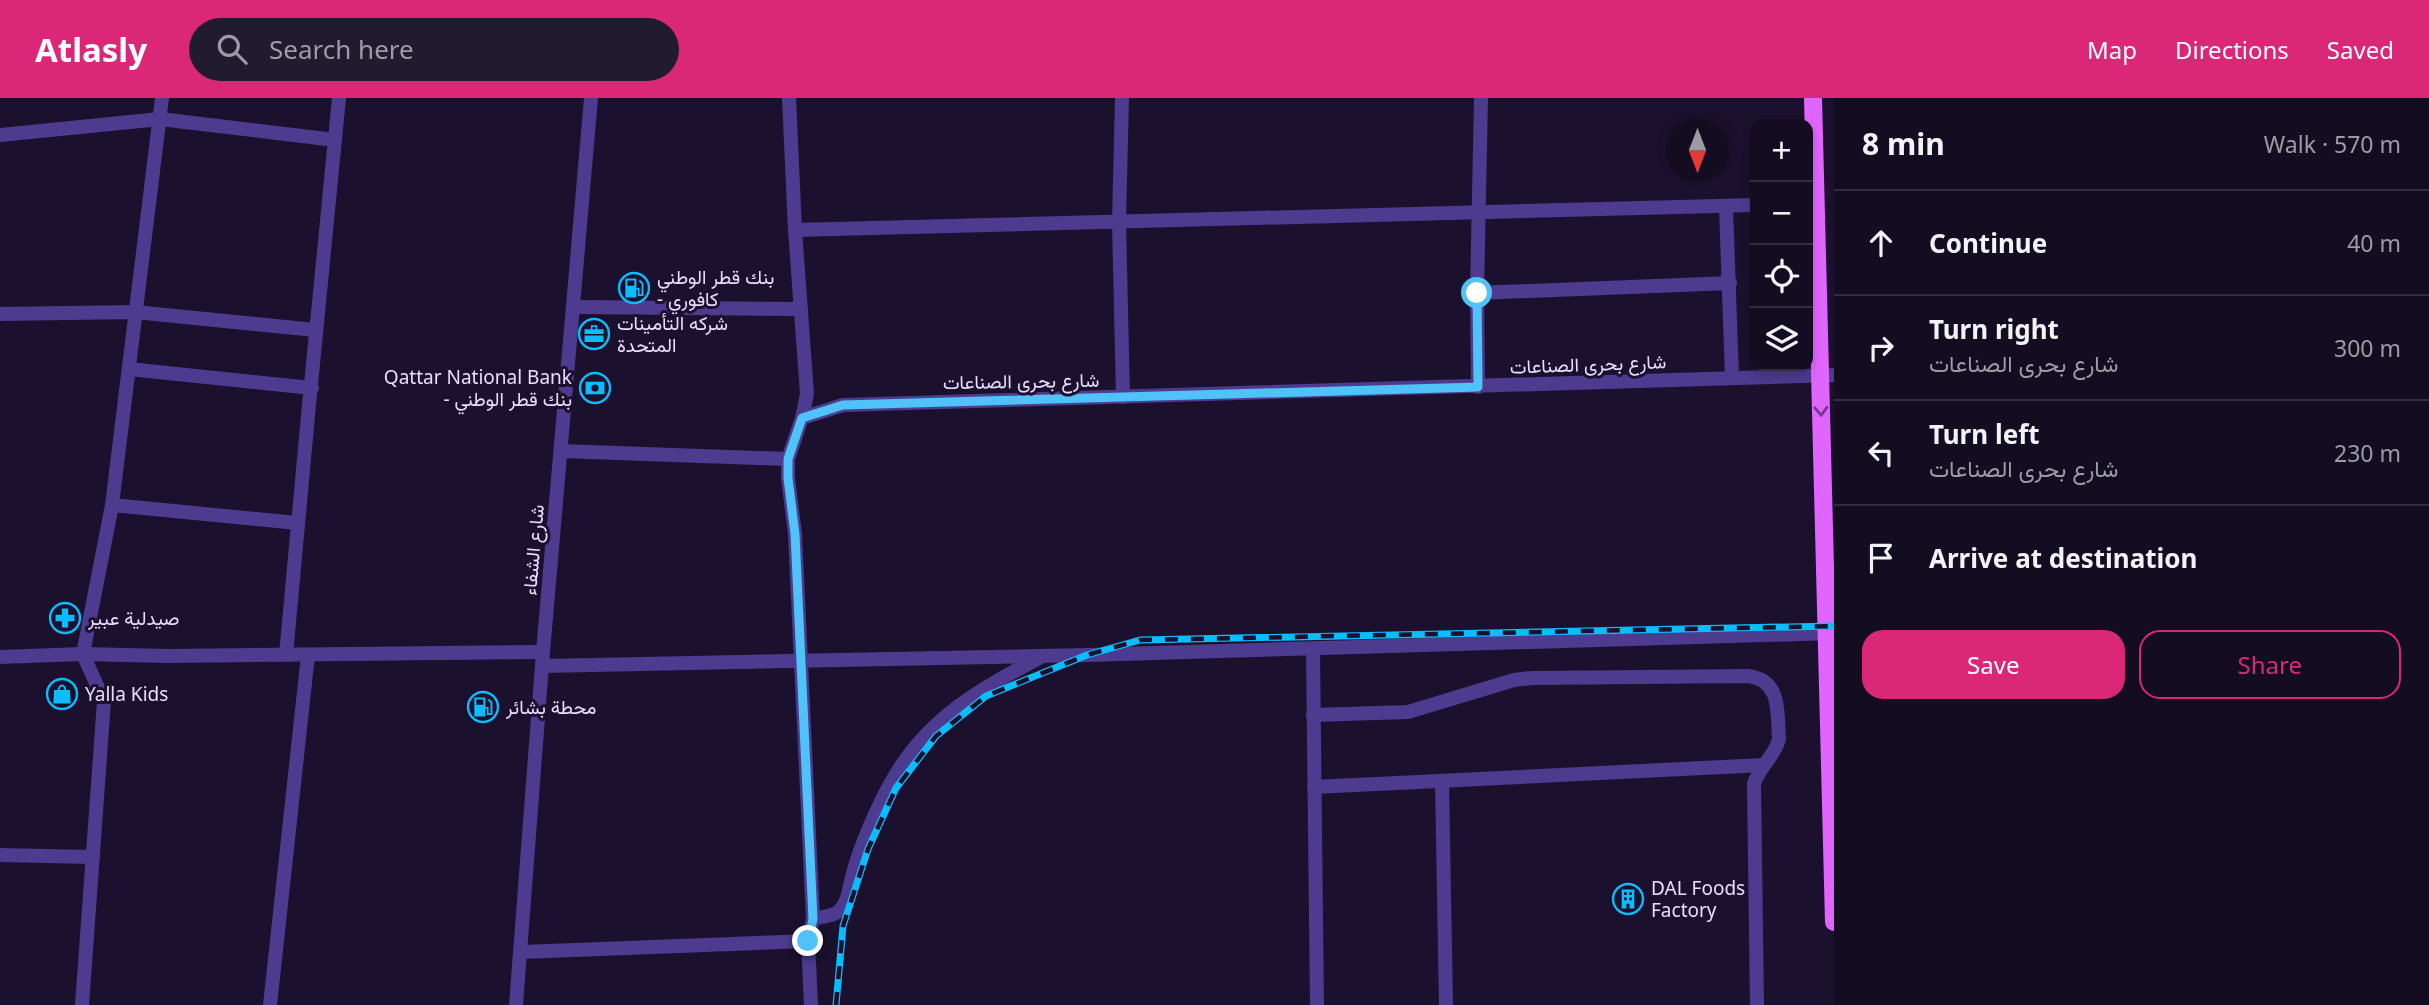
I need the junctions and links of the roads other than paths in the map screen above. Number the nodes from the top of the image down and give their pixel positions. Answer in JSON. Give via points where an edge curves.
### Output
{"nodes":[{"id":1,"x":162,"y":98,"type":"edge"},
{"id":2,"x":339,"y":98,"type":"edge"},
{"id":3,"x":591,"y":98,"type":"edge"},
{"id":4,"x":789,"y":98,"type":"edge"},
{"id":5,"x":1122,"y":98,"type":"edge"},
{"id":6,"x":1481,"y":98,"type":"edge"},
{"id":7,"x":1813,"y":98,"type":"edge"},
{"id":8,"x":160,"y":119,"type":"junction"},
{"id":9,"x":0,"y":135,"type":"edge"},
{"id":10,"x":335,"y":140,"type":"junction"},
{"id":11,"x":1812,"y":182,"type":"edge"},
{"id":12,"x":1750,"y":205,"type":"edge"},
{"id":13,"x":1727,"y":207,"type":"junction"},
{"id":14,"x":1478,"y":213,"type":"junction"},
{"id":15,"x":1813,"y":214,"type":"edge"},
{"id":16,"x":1119,"y":221,"type":"junction"},
{"id":17,"x":795,"y":230,"type":"junction"},
{"id":18,"x":1730,"y":283,"type":"junction"},
{"id":19,"x":1477,"y":293,"type":"junction"},
{"id":20,"x":573,"y":307,"type":"junction"},
{"id":21,"x":801,"y":309,"type":"junction"},
{"id":22,"x":135,"y":312,"type":"junction"},
{"id":23,"x":0,"y":314,"type":"edge"},
{"id":24,"x":315,"y":330,"type":"junction"},
{"id":25,"x":129,"y":369,"type":"junction"},
{"id":26,"x":1827,"y":375,"type":"edge"},
{"id":27,"x":1732,"y":378,"type":"junction"},
{"id":28,"x":1478,"y":387,"type":"junction"},
{"id":29,"x":312,"y":388,"type":"junction"},
{"id":30,"x":1123,"y":397,"type":"junction"},
{"id":31,"x":802,"y":418,"type":"junction"},
{"id":32,"x":561,"y":451,"type":"junction"},
{"id":33,"x":788,"y":459,"type":"junction"},
{"id":34,"x":112,"y":505,"type":"junction"},
{"id":35,"x":297,"y":523,"type":"junction"},
{"id":36,"x":1830,"y":634,"type":"edge"},
{"id":37,"x":1313,"y":649,"type":"junction"},
{"id":38,"x":83,"y":654,"type":"junction"},
{"id":39,"x":286,"y":654,"type":"junction"},
{"id":40,"x":308,"y":654,"type":"junction"},
{"id":41,"x":1044,"y":656,"type":"junction"},
{"id":42,"x":0,"y":657,"type":"edge"},
{"id":43,"x":543,"y":659,"type":"junction"},
{"id":44,"x":801,"y":659,"type":"junction"},
{"id":45,"x":1313,"y":715,"type":"junction"},
{"id":46,"x":1763,"y":765,"type":"junction"},
{"id":47,"x":1442,"y":781,"type":"junction"},
{"id":48,"x":1314,"y":787,"type":"junction"},
{"id":49,"x":0,"y":855,"type":"edge"},
{"id":50,"x":93,"y":857,"type":"junction"},
{"id":51,"x":813,"y":919,"type":"junction"},
{"id":52,"x":1834,"y":922,"type":"edge"},
{"id":53,"x":808,"y":941,"type":"junction"},
{"id":54,"x":522,"y":952,"type":"junction"},
{"id":55,"x":82,"y":1005,"type":"edge"},
{"id":56,"x":270,"y":1005,"type":"edge"},
{"id":57,"x":516,"y":1005,"type":"edge"},
{"id":58,"x":811,"y":1005,"type":"edge"},
{"id":59,"x":1317,"y":1005,"type":"edge"},
{"id":60,"x":1446,"y":1005,"type":"edge"},
{"id":61,"x":1757,"y":1005,"type":"edge"}],
"edges":[{"from":1,"to":8,"type":"street"},
{"from":2,"to":10,"type":"street"},
{"from":3,"to":20,"type":"street","name":"شارع الشفاء"},
{"from":4,"to":17,"type":"street"},
{"from":5,"to":16,"type":"street"},
{"from":6,"to":14,"type":"street"},
{"from":7,"to":11,"type":"main road"},
{"from":8,"to":9,"type":"street"},
{"from":8,"to":10,"type":"street"},
{"from":8,"to":22,"type":"street"},
{"from":10,"to":24,"type":"street"},
{"from":12,"to":13,"type":"street"},
{"from":13,"to":14,"type":"street"},
{"from":13,"to":18,"type":"street"},
{"from":14,"to":16,"type":"street"},
{"from":14,"to":19,"type":"street"},
{"from":15,"to":26,"type":"main road"},
{"from":16,"to":17,"type":"street"},
{"from":16,"to":30,"type":"street"},
{"from":17,"to":21,"type":"street"},
{"from":18,"to":19,"type":"street"},
{"from":18,"to":27,"type":"street"},
{"from":19,"to":28,"type":"street"},
{"from":20,"to":21,"type":"street"},
{"from":20,"to":32,"type":"street","name":"شارع الشفاء"},
{"from":21,"to":31,"type":"street","via":[[807,394]]},
{"from":22,"to":23,"type":"street"},
{"from":22,"to":24,"type":"street"},
{"from":22,"to":25,"type":"street"},
{"from":24,"to":29,"type":"street"},
{"from":25,"to":29,"type":"street"},
{"from":25,"to":34,"type":"street"},
{"from":26,"to":27,"type":"street","name":"شارع بحرى الصناعات"},
{"from":26,"to":36,"type":"main road","one_way":true},
{"from":27,"to":28,"type":"street","name":"شارع بحرى الصناعات"},
{"from":28,"to":30,"type":"street","name":"شارع بحرى الصناعات"},
{"from":29,"to":35,"type":"street"},
{"from":30,"to":31,"type":"street","name":"شارع بحرى الصناعات","via":[[843,405]]},
{"from":31,"to":33,"type":"street"},
{"from":32,"to":33,"type":"street"},
{"from":32,"to":43,"type":"street","name":"شارع الشفاء"},
{"from":33,"to":44,"type":"street"},
{"from":34,"to":35,"type":"street"},
{"from":34,"to":38,"type":"street"},
{"from":35,"to":39,"type":"street"},
{"from":36,"to":37,"type":"street"},
{"from":36,"to":52,"type":"main road"},
{"from":37,"to":41,"type":"street"},
{"from":37,"to":45,"type":"street"},
{"from":38,"to":39,"type":"street"},
{"from":38,"to":42,"type":"street"},
{"from":38,"to":50,"type":"street","via":[[104,701]]},
{"from":39,"to":40,"type":"street"},
{"from":40,"to":43,"type":"street"},
{"from":40,"to":56,"type":"street"},
{"from":41,"to":44,"type":"street"},
{"from":41,"to":51,"type":"street","via":[[998,680],[943,717],[925,735],[894,778],[856,861],[843,907]]},
{"from":43,"to":44,"type":"street"},
{"from":43,"to":54,"type":"street","name":"شارع الشفاء"},
{"from":44,"to":51,"type":"street"},
{"from":45,"to":46,"type":"street","via":[[1408,712],[1532,678],[1752,676],[1770,685],[1776,695],[1779,739]]},
{"from":45,"to":48,"type":"street"},
{"from":46,"to":47,"type":"street"},
{"from":46,"to":61,"type":"street","via":[[1754,784]]},
{"from":47,"to":48,"type":"street"},
{"from":47,"to":60,"type":"street"},
{"from":48,"to":59,"type":"street"},
{"from":49,"to":50,"type":"street"},
{"from":50,"to":55,"type":"street"},
{"from":51,"to":53,"type":"street"},
{"from":53,"to":54,"type":"street"},
{"from":53,"to":58,"type":"street"},
{"from":54,"to":57,"type":"street","name":"شارع الشفاء"}]}
